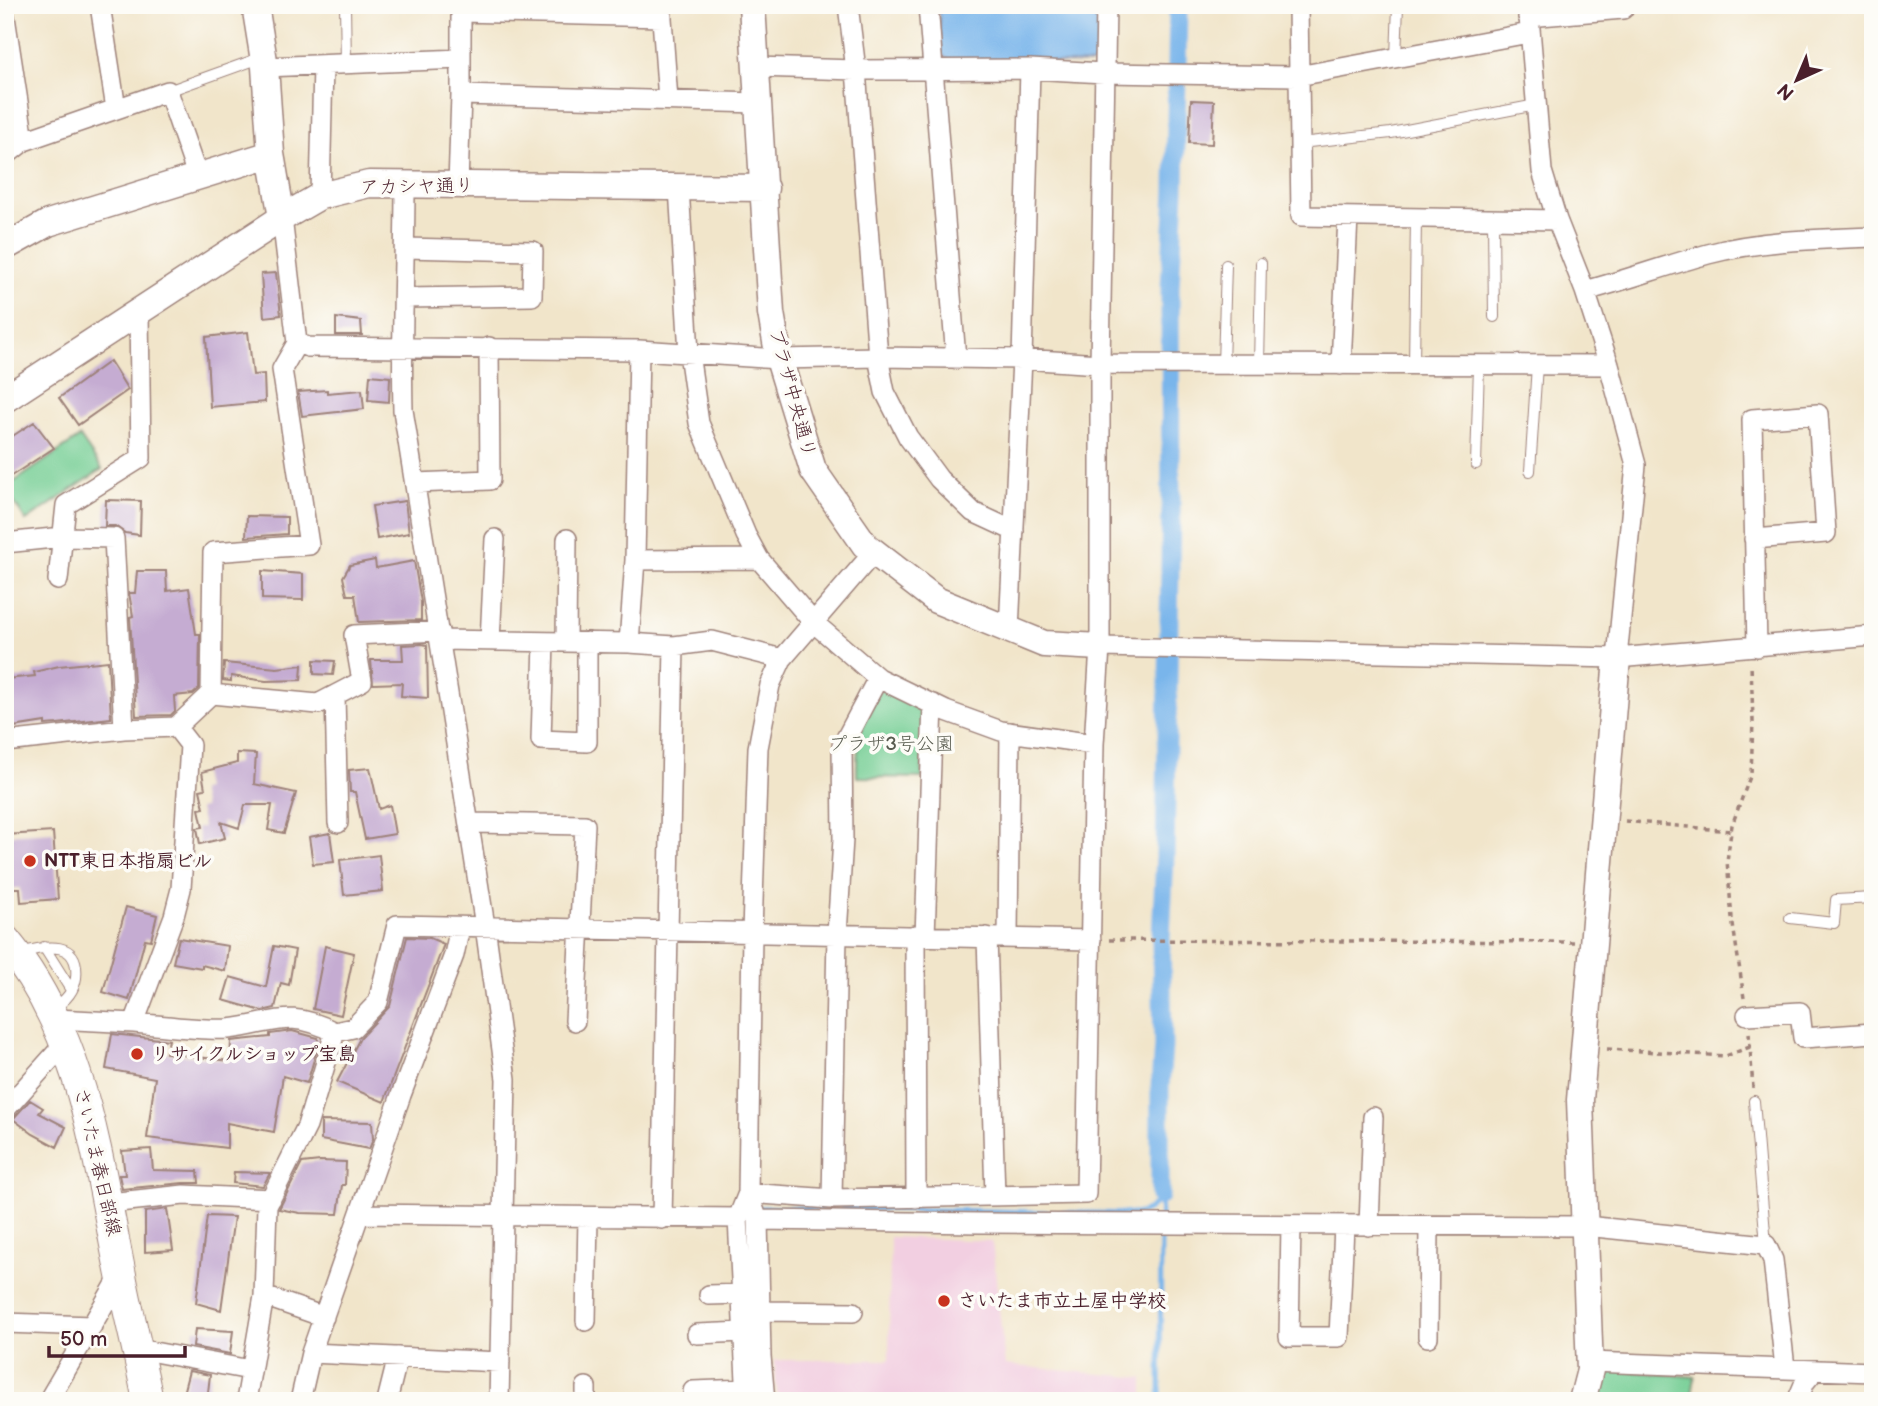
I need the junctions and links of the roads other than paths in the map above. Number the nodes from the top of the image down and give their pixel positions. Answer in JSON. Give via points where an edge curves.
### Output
{"nodes":[{"id":1,"x":100,"y":5,"type":"edge"},
{"id":2,"x":255,"y":5,"type":"edge"},
{"id":3,"x":345,"y":5,"type":"edge"},
{"id":4,"x":752,"y":5,"type":"edge"},
{"id":5,"x":848,"y":5,"type":"edge"},
{"id":6,"x":928,"y":5,"type":"edge"},
{"id":7,"x":1107,"y":5,"type":"edge"},
{"id":8,"x":1298,"y":5,"type":"edge"},
{"id":9,"x":1398,"y":5,"type":"edge"},
{"id":10,"x":461,"y":9,"type":"edge"},
{"id":11,"x":1623,"y":9,"type":"dead end"},
{"id":12,"x":661,"y":11,"type":"edge"},
{"id":13,"x":5,"y":17,"type":"edge"},
{"id":14,"x":1528,"y":18,"type":"edge"},
{"id":15,"x":1396,"y":58,"type":"junction"},
{"id":16,"x":461,"y":59,"type":"junction"},
{"id":17,"x":264,"y":62,"type":"junction"},
{"id":18,"x":346,"y":64,"type":"junction"},
{"id":19,"x":323,"y":65,"type":"junction"},
{"id":20,"x":756,"y":67,"type":"junction"},
{"id":21,"x":932,"y":69,"type":"junction"},
{"id":22,"x":1030,"y":69,"type":"junction"},
{"id":23,"x":856,"y":70,"type":"junction"},
{"id":24,"x":1104,"y":73,"type":"junction"},
{"id":25,"x":1298,"y":76,"type":"junction"},
{"id":26,"x":168,"y":91,"type":"junction"},
{"id":27,"x":461,"y":95,"type":"junction"},
{"id":28,"x":668,"y":100,"type":"junction"},
{"id":29,"x":759,"y":103,"type":"junction"},
{"id":30,"x":1536,"y":105,"type":"junction"},
{"id":31,"x":116,"y":109,"type":"junction"},
{"id":32,"x":24,"y":141,"type":"junction"},
{"id":33,"x":1300,"y":143,"type":"junction"},
{"id":34,"x":271,"y":154,"type":"junction"},
{"id":35,"x":5,"y":156,"type":"edge"},
{"id":36,"x":198,"y":178,"type":"junction"},
{"id":37,"x":405,"y":184,"type":"junction"},
{"id":38,"x":458,"y":185,"type":"junction"},
{"id":39,"x":679,"y":187,"type":"junction"},
{"id":40,"x":765,"y":188,"type":"junction"},
{"id":41,"x":320,"y":196,"type":"junction"},
{"id":42,"x":1348,"y":217,"type":"junction"},
{"id":43,"x":282,"y":218,"type":"junction"},
{"id":44,"x":1416,"y":218,"type":"junction"},
{"id":45,"x":1493,"y":219,"type":"junction"},
{"id":46,"x":1557,"y":220,"type":"junction"},
{"id":47,"x":1873,"y":237,"type":"edge"},
{"id":48,"x":5,"y":247,"type":"edge"},
{"id":49,"x":405,"y":248,"type":"junction"},
{"id":50,"x":1261,"y":263,"type":"dead end"},
{"id":51,"x":1226,"y":265,"type":"dead end"},
{"id":52,"x":1585,"y":291,"type":"junction"},
{"id":53,"x":405,"y":298,"type":"junction"},
{"id":54,"x":139,"y":312,"type":"junction"},
{"id":55,"x":1494,"y":317,"type":"dead end"},
{"id":56,"x":297,"y":343,"type":"junction"},
{"id":57,"x":401,"y":347,"type":"junction"},
{"id":58,"x":489,"y":348,"type":"junction"},
{"id":59,"x":639,"y":350,"type":"junction"},
{"id":60,"x":689,"y":352,"type":"junction"},
{"id":61,"x":878,"y":357,"type":"junction"},
{"id":62,"x":779,"y":359,"type":"junction"},
{"id":63,"x":956,"y":359,"type":"junction"},
{"id":64,"x":1022,"y":359,"type":"junction"},
{"id":65,"x":1100,"y":365,"type":"junction"},
{"id":66,"x":1223,"y":365,"type":"junction"},
{"id":67,"x":1259,"y":365,"type":"junction"},
{"id":68,"x":1341,"y":365,"type":"junction"},
{"id":69,"x":1414,"y":365,"type":"junction"},
{"id":70,"x":1479,"y":365,"type":"junction"},
{"id":71,"x":1536,"y":365,"type":"junction"},
{"id":72,"x":1609,"y":365,"type":"junction"},
{"id":73,"x":5,"y":399,"type":"edge"},
{"id":74,"x":1476,"y":464,"type":"dead end"},
{"id":75,"x":1530,"y":471,"type":"dead end"},
{"id":76,"x":415,"y":483,"type":"junction"},
{"id":77,"x":1014,"y":531,"type":"junction"},
{"id":78,"x":63,"y":537,"type":"junction"},
{"id":79,"x":495,"y":539,"type":"dead end"},
{"id":80,"x":567,"y":539,"type":"dead end"},
{"id":81,"x":1754,"y":539,"type":"junction"},
{"id":82,"x":5,"y":543,"type":"edge"},
{"id":83,"x":874,"y":552,"type":"junction"},
{"id":84,"x":759,"y":559,"type":"junction"},
{"id":85,"x":635,"y":560,"type":"junction"},
{"id":86,"x":58,"y":580,"type":"dead end"},
{"id":87,"x":813,"y":622,"type":"junction"},
{"id":88,"x":1009,"y":630,"type":"junction"},
{"id":89,"x":440,"y":636,"type":"junction"},
{"id":90,"x":1873,"y":636,"type":"edge"},
{"id":91,"x":490,"y":641,"type":"junction"},
{"id":92,"x":544,"y":642,"type":"junction"},
{"id":93,"x":566,"y":642,"type":"junction"},
{"id":94,"x":587,"y":642,"type":"junction"},
{"id":95,"x":629,"y":643,"type":"junction"},
{"id":96,"x":674,"y":646,"type":"junction"},
{"id":97,"x":1100,"y":647,"type":"junction"},
{"id":98,"x":1753,"y":648,"type":"junction"},
{"id":99,"x":1617,"y":658,"type":"junction"},
{"id":100,"x":782,"y":659,"type":"junction"},
{"id":101,"x":878,"y":678,"type":"junction"},
{"id":102,"x":211,"y":694,"type":"junction"},
{"id":103,"x":335,"y":695,"type":"junction"},
{"id":104,"x":933,"y":704,"type":"junction"},
{"id":105,"x":176,"y":727,"type":"junction"},
{"id":106,"x":124,"y":729,"type":"junction"},
{"id":107,"x":1010,"y":732,"type":"junction"},
{"id":108,"x":5,"y":742,"type":"edge"},
{"id":109,"x":1094,"y":744,"type":"junction"},
{"id":110,"x":338,"y":823,"type":"dead end"},
{"id":111,"x":469,"y":823,"type":"junction"},
{"id":112,"x":1873,"y":898,"type":"edge"},
{"id":113,"x":1790,"y":918,"type":"dead end"},
{"id":114,"x":485,"y":926,"type":"junction"},
{"id":115,"x":460,"y":927,"type":"junction"},
{"id":116,"x":578,"y":928,"type":"junction"},
{"id":117,"x":668,"y":930,"type":"junction"},
{"id":118,"x":752,"y":932,"type":"junction"},
{"id":119,"x":837,"y":934,"type":"junction"},
{"id":120,"x":920,"y":936,"type":"junction"},
{"id":121,"x":987,"y":937,"type":"junction"},
{"id":122,"x":1008,"y":938,"type":"junction"},
{"id":123,"x":1091,"y":940,"type":"junction"},
{"id":124,"x":22,"y":947,"type":"edge"},
{"id":125,"x":61,"y":1015,"type":"junction"},
{"id":126,"x":1747,"y":1015,"type":"road end"},
{"id":127,"x":575,"y":1021,"type":"dead end"},
{"id":128,"x":134,"y":1023,"type":"junction"},
{"id":129,"x":335,"y":1032,"type":"junction"},
{"id":130,"x":1873,"y":1033,"type":"edge"},
{"id":131,"x":1754,"y":1101,"type":"road end"},
{"id":132,"x":5,"y":1110,"type":"edge"},
{"id":133,"x":1373,"y":1117,"type":"dead end"},
{"id":134,"x":748,"y":1193,"type":"junction"},
{"id":135,"x":995,"y":1196,"type":"junction"},
{"id":136,"x":916,"y":1198,"type":"junction"},
{"id":137,"x":271,"y":1199,"type":"junction"},
{"id":138,"x":832,"y":1199,"type":"junction"},
{"id":139,"x":109,"y":1203,"type":"junction"},
{"id":140,"x":360,"y":1214,"type":"junction"},
{"id":141,"x":503,"y":1215,"type":"junction"},
{"id":142,"x":588,"y":1217,"type":"junction"},
{"id":143,"x":738,"y":1217,"type":"junction"},
{"id":144,"x":662,"y":1219,"type":"junction"},
{"id":145,"x":758,"y":1220,"type":"junction"},
{"id":146,"x":1291,"y":1225,"type":"junction"},
{"id":147,"x":1344,"y":1226,"type":"junction"},
{"id":148,"x":1369,"y":1226,"type":"junction"},
{"id":149,"x":1429,"y":1226,"type":"junction"},
{"id":150,"x":1586,"y":1226,"type":"junction"},
{"id":151,"x":1766,"y":1245,"type":"junction"},
{"id":152,"x":121,"y":1275,"type":"junction"},
{"id":153,"x":709,"y":1294,"type":"dead end"},
{"id":154,"x":742,"y":1294,"type":"junction"},
{"id":155,"x":264,"y":1296,"type":"junction"},
{"id":156,"x":760,"y":1311,"type":"junction"},
{"id":157,"x":853,"y":1312,"type":"dead end"},
{"id":158,"x":324,"y":1317,"type":"junction"},
{"id":159,"x":586,"y":1321,"type":"dead end"},
{"id":160,"x":5,"y":1324,"type":"edge"},
{"id":161,"x":92,"y":1326,"type":"junction"},
{"id":162,"x":744,"y":1332,"type":"junction"},
{"id":163,"x":697,"y":1334,"type":"dead end"},
{"id":164,"x":1428,"y":1337,"type":"dead end"},
{"id":165,"x":138,"y":1349,"type":"junction"},
{"id":166,"x":312,"y":1353,"type":"junction"},
{"id":167,"x":398,"y":1357,"type":"junction"},
{"id":168,"x":500,"y":1362,"type":"junction"},
{"id":169,"x":1589,"y":1362,"type":"junction"},
{"id":170,"x":1785,"y":1368,"type":"junction"},
{"id":171,"x":250,"y":1370,"type":"junction"},
{"id":172,"x":1815,"y":1370,"type":"junction"},
{"id":173,"x":1873,"y":1372,"type":"edge"},
{"id":174,"x":693,"y":1391,"type":"dead end"},
{"id":175,"x":747,"y":1395,"type":"edge"},
{"id":176,"x":48,"y":1401,"type":"edge"},
{"id":177,"x":148,"y":1401,"type":"edge"},
{"id":178,"x":246,"y":1401,"type":"edge"},
{"id":179,"x":300,"y":1401,"type":"edge"},
{"id":180,"x":387,"y":1401,"type":"edge"},
{"id":181,"x":499,"y":1401,"type":"edge"},
{"id":182,"x":765,"y":1401,"type":"edge"},
{"id":183,"x":1582,"y":1401,"type":"edge"},
{"id":184,"x":1797,"y":1401,"type":"edge"}],
"edges":[{"from":1,"to":31,"type":"street"},
{"from":2,"to":17,"type":"street"},
{"from":3,"to":18,"type":"lane"},
{"from":4,"to":20,"type":"street","name":"プラザ中央通り"},
{"from":5,"to":23,"type":"street"},
{"from":6,"to":21,"type":"street"},
{"from":7,"to":24,"type":"street"},
{"from":8,"to":25,"type":"street"},
{"from":9,"to":15,"type":"lane"},
{"from":10,"to":12,"type":"street"},
{"from":10,"to":16,"type":"street"},
{"from":11,"to":14,"type":"street"},
{"from":12,"to":28,"type":"street"},
{"from":13,"to":32,"type":"street"},
{"from":14,"to":15,"type":"street"},
{"from":14,"to":30,"type":"street"},
{"from":15,"to":25,"type":"street"},
{"from":16,"to":18,"type":"street"},
{"from":16,"to":27,"type":"street"},
{"from":17,"to":19,"type":"street"},
{"from":17,"to":26,"type":"lane"},
{"from":17,"to":34,"type":"street"},
{"from":18,"to":19,"type":"street"},
{"from":19,"to":41,"type":"street"},
{"from":20,"to":23,"type":"street"},
{"from":20,"to":29,"type":"street","name":"プラザ中央通り"},
{"from":21,"to":22,"type":"street"},
{"from":21,"to":23,"type":"street"},
{"from":21,"to":63,"type":"street"},
{"from":22,"to":24,"type":"street"},
{"from":22,"to":64,"type":"street"},
{"from":23,"to":61,"type":"street"},
{"from":24,"to":25,"type":"street"},
{"from":24,"to":65,"type":"street"},
{"from":25,"to":33,"type":"street"},
{"from":26,"to":31,"type":"street"},
{"from":26,"to":36,"type":"street"},
{"from":27,"to":28,"type":"street"},
{"from":27,"to":38,"type":"street"},
{"from":28,"to":29,"type":"street"},
{"from":29,"to":40,"type":"street","name":"プラザ中央通り"},
{"from":30,"to":33,"type":"lane","via":[[1391,133]]},
{"from":30,"to":46,"type":"street","via":[[1542,171]]},
{"from":31,"to":32,"type":"street"},
{"from":32,"to":35,"type":"street"},
{"from":33,"to":42,"type":"street","via":[[1301,216]]},
{"from":34,"to":36,"type":"street"},
{"from":34,"to":43,"type":"street"},
{"from":36,"to":48,"type":"street","via":[[48,223]]},
{"from":37,"to":38,"type":"street","name":"アカシヤ通り"},
{"from":37,"to":41,"type":"street","name":"アカシヤ通り","via":[[369,184]]},
{"from":37,"to":49,"type":"street"},
{"from":38,"to":39,"type":"street","name":"アカシヤ通り"},
{"from":39,"to":40,"type":"street","name":"アカシヤ通り"},
{"from":39,"to":60,"type":"street"},
{"from":40,"to":62,"type":"street","name":"プラザ中央通り","via":[[771,313]]},
{"from":41,"to":43,"type":"street","name":"アカシヤ通り"},
{"from":42,"to":44,"type":"street"},
{"from":42,"to":68,"type":"street"},
{"from":43,"to":54,"type":"street","name":"アカシヤ通り"},
{"from":43,"to":56,"type":"street"},
{"from":44,"to":45,"type":"street"},
{"from":44,"to":69,"type":"lane"},
{"from":45,"to":46,"type":"street"},
{"from":45,"to":55,"type":"lane"},
{"from":46,"to":52,"type":"street"},
{"from":47,"to":52,"type":"street","via":[[1762,245],[1710,254]]},
{"from":49,"to":53,"type":"street"},
{"from":49,"to":53,"type":"street","via":[[533,251],[532,296]]},
{"from":50,"to":67,"type":"lane"},
{"from":51,"to":66,"type":"lane"},
{"from":52,"to":72,"type":"street"},
{"from":53,"to":57,"type":"street"},
{"from":54,"to":73,"type":"street","name":"アカシヤ通り"},
{"from":54,"to":78,"type":"street","via":[[141,458],[66,505]]},
{"from":56,"to":57,"type":"street","via":[[308,347]]},
{"from":56,"to":102,"type":"street","via":[[282,369],[309,545],[214,552]]},
{"from":57,"to":58,"type":"street"},
{"from":57,"to":76,"type":"street","via":[[403,410]]},
{"from":58,"to":59,"type":"street"},
{"from":58,"to":76,"type":"street","via":[[490,480]]},
{"from":59,"to":60,"type":"street"},
{"from":59,"to":85,"type":"street"},
{"from":60,"to":62,"type":"street"},
{"from":60,"to":84,"type":"street","via":[[699,424]]},
{"from":61,"to":62,"type":"street"},
{"from":61,"to":63,"type":"street"},
{"from":61,"to":77,"type":"street","via":[[885,392],[908,437],[939,479],[973,512]]},
{"from":62,"to":83,"type":"street","name":"プラザ中央通り","via":[[813,470]]},
{"from":63,"to":64,"type":"street"},
{"from":64,"to":65,"type":"street"},
{"from":64,"to":77,"type":"street"},
{"from":65,"to":66,"type":"street"},
{"from":65,"to":97,"type":"street"},
{"from":66,"to":67,"type":"street"},
{"from":67,"to":68,"type":"street"},
{"from":68,"to":69,"type":"street"},
{"from":69,"to":70,"type":"street"},
{"from":70,"to":71,"type":"street"},
{"from":70,"to":74,"type":"lane"},
{"from":71,"to":72,"type":"street"},
{"from":71,"to":75,"type":"lane"},
{"from":72,"to":99,"type":"street","via":[[1636,465]]},
{"from":76,"to":89,"type":"street"},
{"from":77,"to":88,"type":"street"},
{"from":78,"to":82,"type":"street"},
{"from":78,"to":86,"type":"street"},
{"from":78,"to":106,"type":"street","via":[[114,538]]},
{"from":79,"to":91,"type":"street"},
{"from":80,"to":93,"type":"street"},
{"from":81,"to":81,"type":"street","via":[[1826,533],[1818,414],[1752,419]]},
{"from":81,"to":98,"type":"street"},
{"from":83,"to":87,"type":"street"},
{"from":83,"to":88,"type":"street","name":"プラザ中央通り","via":[[936,600]]},
{"from":84,"to":85,"type":"street"},
{"from":84,"to":87,"type":"street"},
{"from":85,"to":95,"type":"street"},
{"from":87,"to":100,"type":"street"},
{"from":87,"to":101,"type":"street"},
{"from":88,"to":97,"type":"street","name":"プラザ中央通り","via":[[1044,644]]},
{"from":89,"to":91,"type":"street"},
{"from":89,"to":103,"type":"street","via":[[354,635],[362,681]]},
{"from":89,"to":111,"type":"street"},
{"from":90,"to":98,"type":"street"},
{"from":91,"to":92,"type":"street"},
{"from":92,"to":93,"type":"street"},
{"from":92,"to":94,"type":"street","via":[[541,740],[587,742]]},
{"from":93,"to":94,"type":"street"},
{"from":94,"to":95,"type":"street"},
{"from":95,"to":96,"type":"street"},
{"from":96,"to":100,"type":"street","via":[[712,641]]},
{"from":96,"to":117,"type":"street"},
{"from":97,"to":99,"type":"street"},
{"from":97,"to":109,"type":"street"},
{"from":98,"to":99,"type":"street"},
{"from":99,"to":150,"type":"street","via":[[1580,1100]]},
{"from":100,"to":118,"type":"street","via":[[770,685],[758,748]]},
{"from":101,"to":104,"type":"street"},
{"from":101,"to":119,"type":"street","via":[[842,746]]},
{"from":102,"to":103,"type":"street","via":[[318,704]]},
{"from":102,"to":105,"type":"street"},
{"from":103,"to":110,"type":"street"},
{"from":104,"to":107,"type":"street"},
{"from":104,"to":120,"type":"street"},
{"from":105,"to":106,"type":"street"},
{"from":105,"to":128,"type":"street","via":[[190,745],[181,889]]},
{"from":106,"to":108,"type":"street"},
{"from":107,"to":109,"type":"street"},
{"from":107,"to":122,"type":"street"},
{"from":109,"to":123,"type":"street"},
{"from":111,"to":114,"type":"street"},
{"from":111,"to":116,"type":"street","via":[[585,825]]},
{"from":112,"to":113,"type":"lane","via":[[1836,900],[1834,923]]},
{"from":114,"to":115,"type":"street"},
{"from":114,"to":116,"type":"street"},
{"from":114,"to":141,"type":"street","via":[[506,1079]]},
{"from":115,"to":129,"type":"street","via":[[397,925],[378,1002],[353,1028]]},
{"from":115,"to":140,"type":"street","via":[[454,955]]},
{"from":116,"to":117,"type":"street"},
{"from":116,"to":127,"type":"street"},
{"from":117,"to":118,"type":"street"},
{"from":117,"to":144,"type":"street"},
{"from":118,"to":119,"type":"street"},
{"from":118,"to":134,"type":"street"},
{"from":119,"to":120,"type":"street"},
{"from":119,"to":138,"type":"street"},
{"from":120,"to":121,"type":"street"},
{"from":120,"to":136,"type":"street"},
{"from":121,"to":122,"type":"street"},
{"from":121,"to":135,"type":"street"},
{"from":122,"to":123,"type":"street"},
{"from":123,"to":135,"type":"street","via":[[1086,1194]]},
{"from":124,"to":125,"type":"main road","name":"さいたま春日部線","via":[[32,974]]},
{"from":124,"to":125,"type":"lane","via":[[62,948],[78,963],[75,984]]},
{"from":125,"to":128,"type":"street"},
{"from":125,"to":132,"type":"street"},
{"from":125,"to":139,"type":"main road","name":"さいたま春日部線"},
{"from":126,"to":130,"type":"street","via":[[1800,1012],[1803,1038]]},
{"from":128,"to":129,"type":"street","via":[[226,1029],[292,1017]]},
{"from":129,"to":137,"type":"street","via":[[307,1126]]},
{"from":131,"to":151,"type":"lane"},
{"from":133,"to":148,"type":"street"},
{"from":134,"to":138,"type":"street"},
{"from":134,"to":143,"type":"street"},
{"from":134,"to":145,"type":"street"},
{"from":135,"to":136,"type":"street"},
{"from":136,"to":138,"type":"street"},
{"from":137,"to":139,"type":"street","via":[[184,1195]]},
{"from":137,"to":155,"type":"street"},
{"from":139,"to":152,"type":"main road","name":"さいたま春日部線"},
{"from":140,"to":141,"type":"street"},
{"from":140,"to":158,"type":"street"},
{"from":141,"to":142,"type":"street"},
{"from":141,"to":168,"type":"street"},
{"from":142,"to":144,"type":"street"},
{"from":142,"to":159,"type":"street"},
{"from":143,"to":144,"type":"street"},
{"from":143,"to":154,"type":"street"},
{"from":145,"to":146,"type":"street"},
{"from":145,"to":156,"type":"street"},
{"from":146,"to":147,"type":"street"},
{"from":146,"to":147,"type":"street","via":[[1289,1337],[1339,1337]]},
{"from":147,"to":148,"type":"street"},
{"from":148,"to":149,"type":"street"},
{"from":149,"to":150,"type":"street"},
{"from":149,"to":164,"type":"street"},
{"from":150,"to":151,"type":"street"},
{"from":150,"to":169,"type":"street"},
{"from":151,"to":170,"type":"street","via":[[1773,1260]]},
{"from":152,"to":161,"type":"street"},
{"from":152,"to":165,"type":"main road","name":"さいたま春日部線"},
{"from":153,"to":154,"type":"street"},
{"from":154,"to":162,"type":"street"},
{"from":155,"to":158,"type":"street"},
{"from":155,"to":171,"type":"street"},
{"from":156,"to":157,"type":"street"},
{"from":156,"to":182,"type":"street"},
{"from":158,"to":166,"type":"street"},
{"from":160,"to":161,"type":"street"},
{"from":161,"to":176,"type":"street"},
{"from":162,"to":163,"type":"street"},
{"from":162,"to":175,"type":"street"},
{"from":165,"to":171,"type":"street"},
{"from":165,"to":177,"type":"main road","name":"さいたま春日部線"},
{"from":166,"to":167,"type":"street"},
{"from":166,"to":179,"type":"street"},
{"from":167,"to":168,"type":"street"},
{"from":167,"to":180,"type":"street"},
{"from":168,"to":181,"type":"street"},
{"from":169,"to":170,"type":"street"},
{"from":169,"to":183,"type":"street"},
{"from":170,"to":172,"type":"street"},
{"from":171,"to":178,"type":"street"},
{"from":172,"to":173,"type":"street"},
{"from":172,"to":184,"type":"street"},
{"from":174,"to":175,"type":"street"}]}
